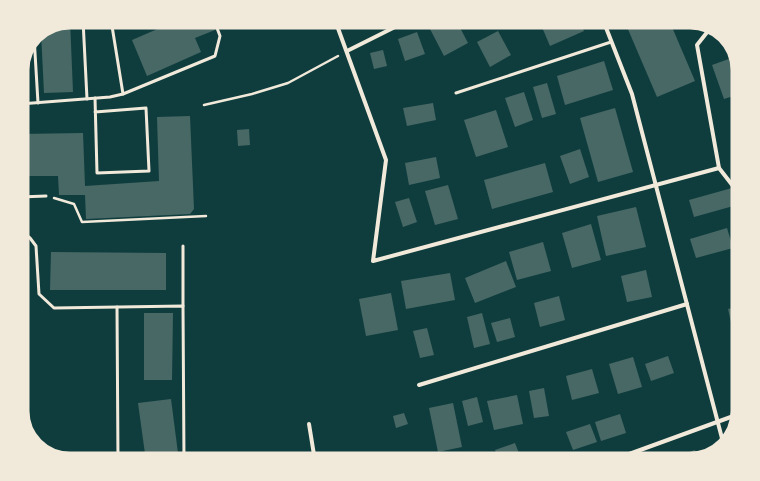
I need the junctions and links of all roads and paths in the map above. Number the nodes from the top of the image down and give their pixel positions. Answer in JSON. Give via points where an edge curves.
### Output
{"nodes":[{"id":1,"x":83,"y":27,"type":"edge"},
{"id":2,"x":112,"y":27,"type":"edge"},
{"id":3,"x":217,"y":27,"type":"edge"},
{"id":4,"x":338,"y":27,"type":"edge"},
{"id":5,"x":395,"y":27,"type":"edge"},
{"id":6,"x":606,"y":27,"type":"edge"},
{"id":7,"x":708,"y":31,"type":"edge"},
{"id":8,"x":611,"y":42,"type":"junction"},
{"id":9,"x":35,"y":46,"type":"edge"},
{"id":10,"x":347,"y":51,"type":"junction"},
{"id":11,"x":123,"y":94,"type":"junction"},
{"id":12,"x":456,"y":94,"type":"dead end"},
{"id":13,"x":95,"y":98,"type":"junction"},
{"id":14,"x":87,"y":99,"type":"junction"},
{"id":15,"x":38,"y":103,"type":"junction"},
{"id":16,"x":27,"y":104,"type":"edge"},
{"id":17,"x":204,"y":105,"type":"dead end"},
{"id":18,"x":95,"y":112,"type":"junction"},
{"id":19,"x":718,"y":168,"type":"junction"},
{"id":20,"x":656,"y":186,"type":"junction"},
{"id":21,"x":733,"y":186,"type":"edge"},
{"id":22,"x":46,"y":196,"type":"joint"},
{"id":23,"x":27,"y":197,"type":"edge"},
{"id":24,"x":206,"y":216,"type":"dead end"},
{"id":25,"x":27,"y":236,"type":"edge"},
{"id":26,"x":30,"y":238,"type":"junction"},
{"id":27,"x":27,"y":242,"type":"edge"},
{"id":28,"x":183,"y":246,"type":"dead end"},
{"id":29,"x":687,"y":304,"type":"junction"},
{"id":30,"x":183,"y":306,"type":"junction"},
{"id":31,"x":117,"y":307,"type":"junction"},
{"id":32,"x":419,"y":385,"type":"dead end"},
{"id":33,"x":733,"y":416,"type":"edge"},
{"id":34,"x":718,"y":422,"type":"junction"},
{"id":35,"x":309,"y":424,"type":"dead end"},
{"id":36,"x":722,"y":439,"type":"edge"},
{"id":37,"x":118,"y":454,"type":"edge"},
{"id":38,"x":184,"y":454,"type":"edge"},
{"id":39,"x":314,"y":454,"type":"edge"},
{"id":40,"x":629,"y":454,"type":"edge"}],
"edges":[{"from":1,"to":14,"type":"lane"},
{"from":2,"to":11,"type":"lane"},
{"from":3,"to":11,"type":"lane","via":[[220,36],[215,56]]},
{"from":4,"to":10,"type":"street"},
{"from":5,"to":10,"type":"street"},
{"from":6,"to":8,"type":"street"},
{"from":7,"to":19,"type":"street","via":[[697,45]]},
{"from":8,"to":12,"type":"lane"},
{"from":8,"to":20,"type":"street","via":[[632,94]]},
{"from":9,"to":15,"type":"lane"},
{"from":10,"to":17,"type":"path","via":[[288,84]]},
{"from":10,"to":20,"type":"street","via":[[386,160],[374,261]]},
{"from":11,"to":13,"type":"lane"},
{"from":13,"to":14,"type":"lane"},
{"from":13,"to":18,"type":"lane"},
{"from":14,"to":15,"type":"lane"},
{"from":15,"to":16,"type":"lane"},
{"from":18,"to":18,"type":"lane","via":[[97,173],[149,171],[146,108]]},
{"from":19,"to":20,"type":"street"},
{"from":19,"to":21,"type":"street"},
{"from":20,"to":29,"type":"street"},
{"from":22,"to":23,"type":"lane"},
{"from":22,"to":24,"type":"path","via":[[74,204],[82,222]]},
{"from":25,"to":26,"type":"lane"},
{"from":26,"to":27,"type":"path"},
{"from":26,"to":31,"type":"lane","via":[[36,246],[39,294],[54,308]]},
{"from":28,"to":30,"type":"lane"},
{"from":29,"to":32,"type":"street"},
{"from":29,"to":34,"type":"street"},
{"from":30,"to":31,"type":"lane"},
{"from":30,"to":38,"type":"lane"},
{"from":31,"to":37,"type":"lane"},
{"from":33,"to":34,"type":"street"},
{"from":34,"to":36,"type":"street"},
{"from":34,"to":40,"type":"street"},
{"from":35,"to":39,"type":"street"}]}
